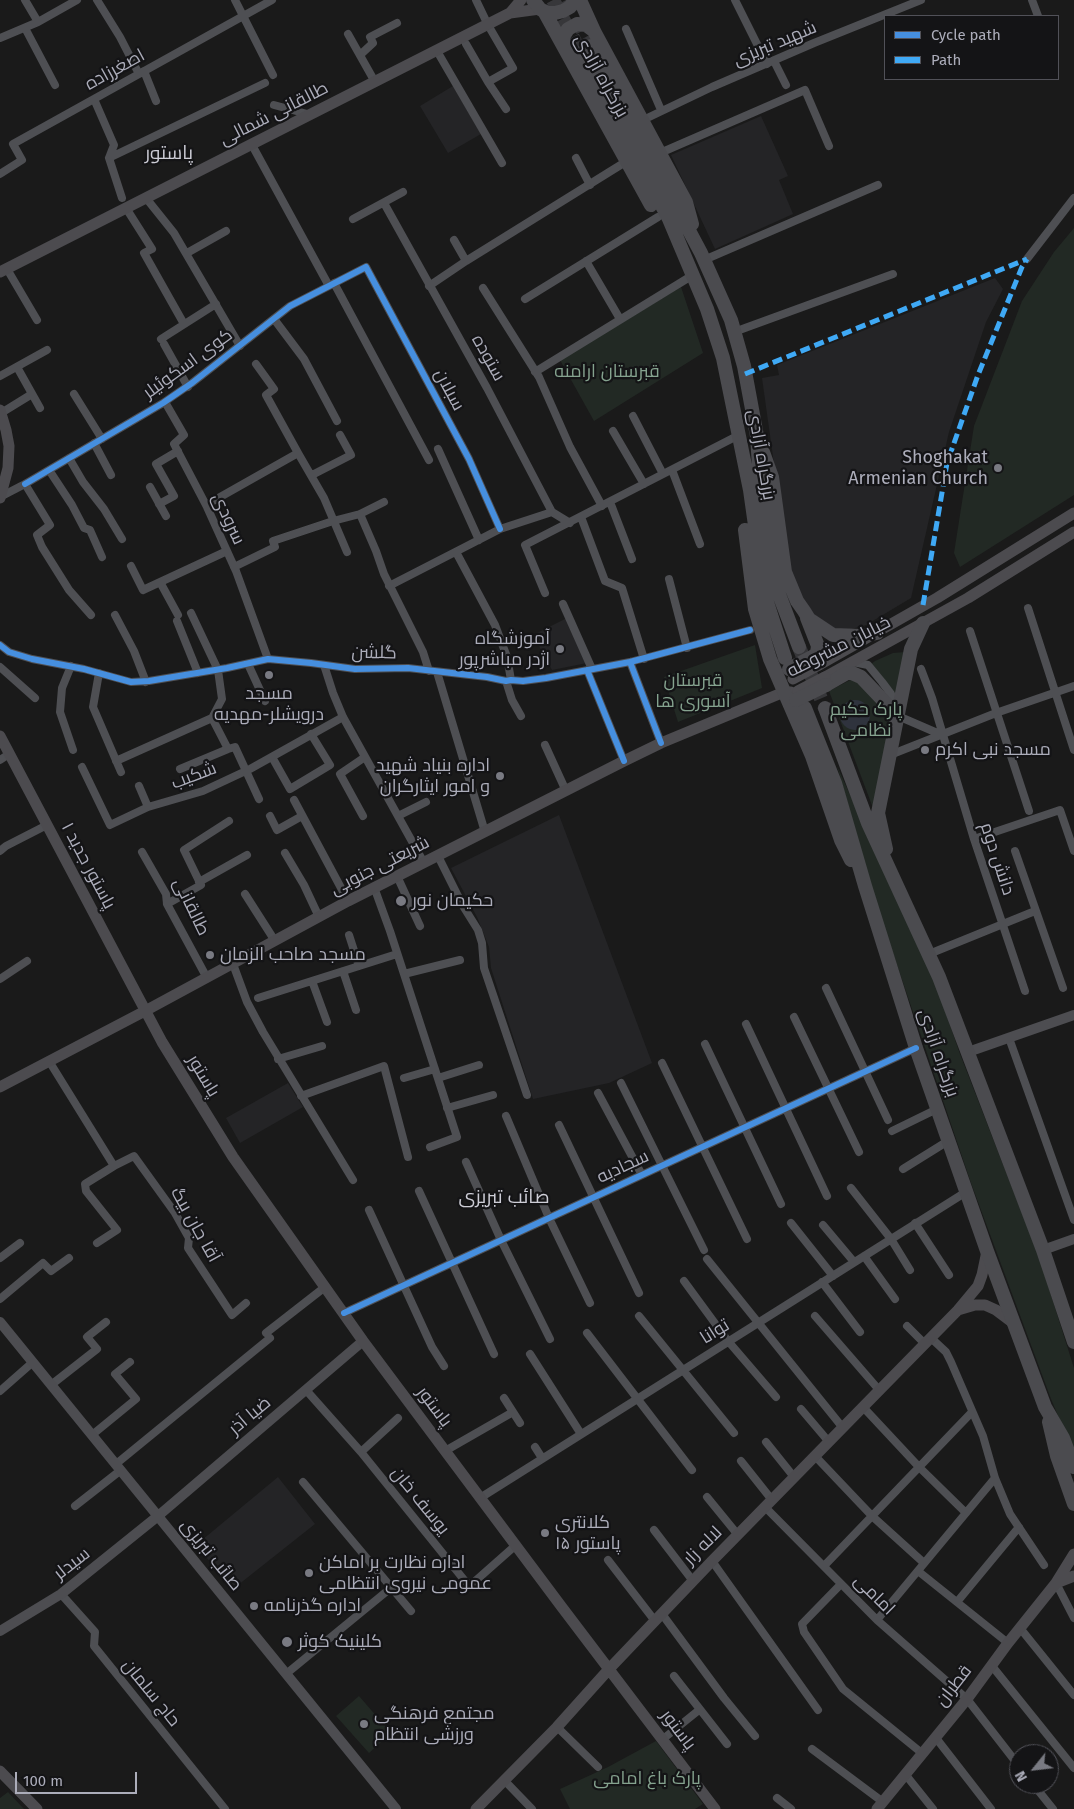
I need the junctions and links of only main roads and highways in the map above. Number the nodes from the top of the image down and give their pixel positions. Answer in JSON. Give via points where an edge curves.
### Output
{"nodes":[{"id":1,"x":521,"y":0,"type":"edge"},
{"id":2,"x":575,"y":0,"type":"edge"},
{"id":3,"x":580,"y":0,"type":"edge"},
{"id":4,"x":539,"y":7,"type":"edge"},
{"id":5,"x":510,"y":13,"type":"junction"},
{"id":6,"x":594,"y":31,"type":"junction"},
{"id":7,"x":564,"y":47,"type":"junction"},
{"id":8,"x":703,"y":257,"type":"junction"},
{"id":9,"x":690,"y":268,"type":"junction"},
{"id":10,"x":4,"y":271,"type":"edge"},
{"id":11,"x":1,"y":412,"type":"edge"},
{"id":12,"x":757,"y":436,"type":"junction"},
{"id":13,"x":743,"y":457,"type":"junction"},
{"id":14,"x":0,"y":498,"type":"edge"},
{"id":15,"x":1074,"y":513,"type":"edge"},
{"id":16,"x":1074,"y":532,"type":"edge"},
{"id":17,"x":804,"y":611,"type":"junction"},
{"id":18,"x":923,"y":623,"type":"junction"},
{"id":19,"x":877,"y":633,"type":"junction"},
{"id":20,"x":799,"y":647,"type":"tunnel mouth"},
{"id":21,"x":770,"y":659,"type":"junction"},
{"id":22,"x":816,"y":660,"type":"junction"},
{"id":23,"x":789,"y":669,"type":"junction"},
{"id":24,"x":825,"y":681,"type":"junction"},
{"id":25,"x":794,"y":699,"type":"junction"},
{"id":26,"x":825,"y":708,"type":"tunnel mouth"},
{"id":27,"x":898,"y":716,"type":"junction"},
{"id":28,"x":0,"y":736,"type":"edge"},
{"id":29,"x":5,"y":757,"type":"edge"},
{"id":30,"x":892,"y":874,"type":"junction"},
{"id":31,"x":145,"y":1011,"type":"junction"},
{"id":32,"x":1073,"y":1019,"type":"edge"},
{"id":33,"x":968,"y":1052,"type":"junction"},
{"id":34,"x":0,"y":1087,"type":"edge"},
{"id":35,"x":1074,"y":1239,"type":"edge"},
{"id":36,"x":1043,"y":1250,"type":"junction"},
{"id":37,"x":986,"y":1251,"type":"junction"},
{"id":38,"x":958,"y":1310,"type":"junction"},
{"id":39,"x":0,"y":1322,"type":"edge"},
{"id":40,"x":1012,"y":1322,"type":"junction"},
{"id":41,"x":363,"y":1341,"type":"junction"},
{"id":42,"x":1074,"y":1342,"type":"edge"},
{"id":43,"x":1045,"y":1407,"type":"junction"},
{"id":44,"x":1074,"y":1467,"type":"edge"},
{"id":45,"x":1074,"y":1504,"type":"edge"},
{"id":46,"x":158,"y":1516,"type":"junction"},
{"id":47,"x":1074,"y":1554,"type":"edge"},
{"id":48,"x":1074,"y":1576,"type":"edge"},
{"id":49,"x":1056,"y":1582,"type":"junction"},
{"id":50,"x":0,"y":1631,"type":"edge"},
{"id":51,"x":610,"y":1668,"type":"junction"},
{"id":52,"x":0,"y":1770,"type":"edge"},
{"id":53,"x":880,"y":1806,"type":"edge"},
{"id":54,"x":37,"y":1809,"type":"edge"},
{"id":55,"x":396,"y":1809,"type":"edge"},
{"id":56,"x":476,"y":1809,"type":"edge"},
{"id":57,"x":715,"y":1809,"type":"edge"}],
"edges":[{"from":1,"to":5,"type":"main road"},
{"from":2,"to":4,"type":"highway","via":[[563,12],[555,14]]},
{"from":3,"to":6,"type":"highway","name":"بزرگراه آزادی"},
{"from":4,"to":5,"type":"main road","name":"طالقانی شمالی"},
{"from":4,"to":7,"type":"highway","name":"بزرگراه آزادی"},
{"from":5,"to":10,"type":"main road","name":"طالقانی شمالی","via":[[146,198],[124,203]]},
{"from":6,"to":7,"type":"highway","via":[[586,25],[577,24],[563,37]]},
{"from":6,"to":8,"type":"highway","name":"بزرگراه آزادی","via":[[686,202]]},
{"from":7,"to":9,"type":"highway","name":"بزرگراه آزادی","via":[[658,217]]},
{"from":8,"to":9,"type":"highway","name":"بزرگراه آزادی","via":[[586,49],[670,219]]},
{"from":8,"to":12,"type":"highway","name":"بزرگراه آزادی","via":[[731,320],[744,366]]},
{"from":9,"to":13,"type":"highway","name":"بزرگراه آزادی","via":[[723,358]]},
{"from":11,"to":14,"type":"main road","via":[[9,446],[8,468]]},
{"from":12,"to":17,"type":"highway","via":[[772,477],[785,572]]},
{"from":12,"to":20,"type":"highway","name":"بزرگراه آزادی","via":[[772,567]]},
{"from":13,"to":21,"type":"highway","name":"بزرگراه آزادی","via":[[740,492],[755,609]]},
{"from":13,"to":23,"type":"highway","name":"بزرگراه آزادی","via":[[765,596]]},
{"from":15,"to":19,"type":"main road","name":"خیابان مشروطه"},
{"from":16,"to":18,"type":"main road","name":"خیابان مشروطه"},
{"from":17,"to":19,"type":"highway","via":[[809,619],[833,635]]},
{"from":17,"to":22,"type":"highway","via":[[818,646]]},
{"from":18,"to":24,"type":"main road","name":"خیابان مشروطه"},
{"from":18,"to":27,"type":"highway","via":[[912,649]]},
{"from":19,"to":22,"type":"main road","name":"خیابان مشروطه"},
{"from":21,"to":23,"type":"highway"},
{"from":21,"to":25,"type":"highway","name":"بزرگراه آزادی"},
{"from":22,"to":23,"type":"highway","bridge":true},
{"from":23,"to":25,"type":"main road","name":"خیابان مشروطه"},
{"from":24,"to":25,"type":"highway","bridge":true},
{"from":24,"to":27,"type":"highway","via":[[852,673],[861,677]]},
{"from":25,"to":31,"type":"main road","name":"شریعتی جنوبی","via":[[661,743],[348,901]]},
{"from":25,"to":37,"type":"highway","name":"بزرگراه آزادی","via":[[835,783],[916,1048]]},
{"from":26,"to":30,"type":"highway","name":"بزرگراه آزادی","via":[[868,823]]},
{"from":27,"to":30,"type":"highway","via":[[878,813]]},
{"from":28,"to":29,"type":"main road","name":"پاستور جدید ۱"},
{"from":29,"to":31,"type":"main road","name":"پاستور جدید ۱","via":[[47,825]]},
{"from":30,"to":33,"type":"highway","name":"بزرگراه آزادی","via":[[939,977]]},
{"from":31,"to":34,"type":"main road","name":"شریعتی جنوبی"},
{"from":31,"to":41,"type":"main road","name":"پاستور","via":[[233,1157]]},
{"from":32,"to":33,"type":"main road"},
{"from":33,"to":36,"type":"highway","name":"بزرگراه آزادی"},
{"from":35,"to":36,"type":"main road"},
{"from":36,"to":42,"type":"highway","name":"بزرگراه آزادی"},
{"from":37,"to":38,"type":"main road","name":"لاله زار","via":[[978,1286]]},
{"from":37,"to":40,"type":"highway","name":"بزرگراه آزادی"},
{"from":38,"to":40,"type":"main road","via":[[985,1305]]},
{"from":38,"to":51,"type":"main road","name":"لاله زار"},
{"from":39,"to":46,"type":"main road","name":"صائب تبریزی"},
{"from":40,"to":43,"type":"highway","name":"بزرگراه آزادی"},
{"from":41,"to":46,"type":"main road","name":"ضیا آذر"},
{"from":41,"to":51,"type":"main road","name":"پاستور"},
{"from":43,"to":44,"type":"highway","name":"بزرگراه آزادی","via":[[1063,1438]]},
{"from":43,"to":45,"type":"highway","name":"بزرگراه آزادی","via":[[1057,1456]]},
{"from":46,"to":50,"type":"main road","name":"سیدلر","via":[[61,1594]]},
{"from":46,"to":55,"type":"main road","name":"صائب تبریزی"},
{"from":47,"to":49,"type":"main road","name":"قطران"},
{"from":48,"to":49,"type":"main road"},
{"from":49,"to":53,"type":"main road","name":"قطران","via":[[967,1700]]},
{"from":51,"to":56,"type":"main road","name":"لاله زار"},
{"from":51,"to":57,"type":"main road","name":"پاستور"},
{"from":52,"to":54,"type":"main road"}]}
